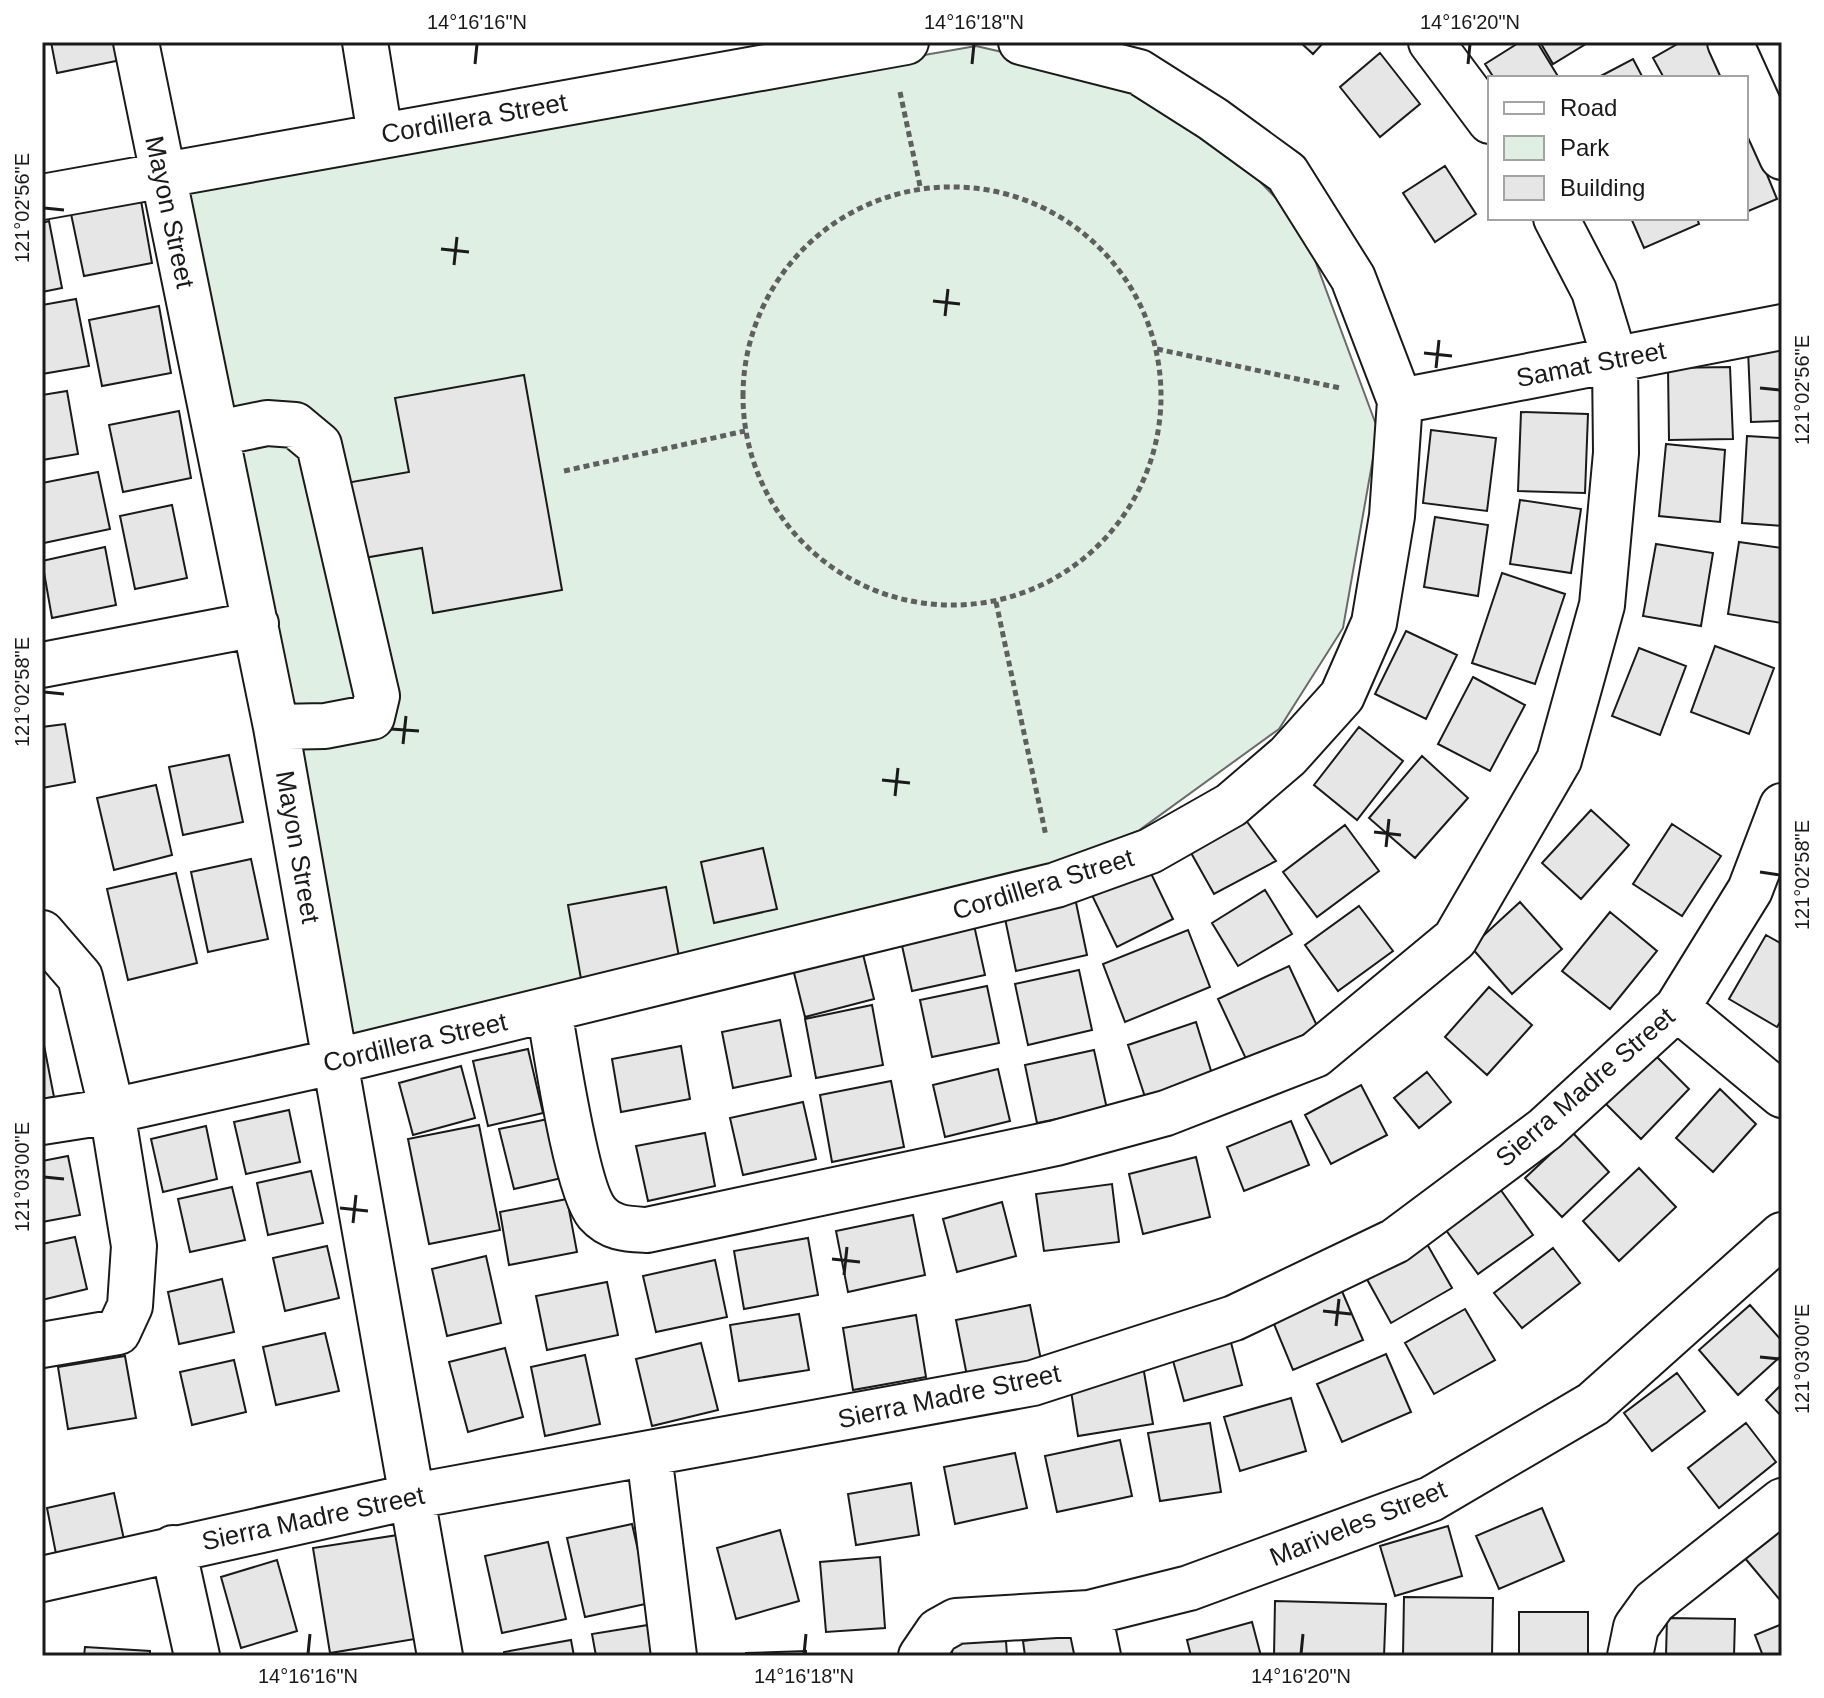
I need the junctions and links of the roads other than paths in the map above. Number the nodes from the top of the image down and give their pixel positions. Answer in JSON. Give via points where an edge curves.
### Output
{"nodes":[{"id":1,"x":136,"y":42,"type":"edge"},
{"id":2,"x":365,"y":42,"type":"edge"},
{"id":3,"x":1021,"y":42,"type":"edge"},
{"id":4,"x":1431,"y":42,"type":"edge"},
{"id":5,"x":1730,"y":42,"type":"edge"},
{"id":6,"x":898,"y":43,"type":"edge"},
{"id":7,"x":1771,"y":104,"type":"edge"},
{"id":8,"x":1488,"y":118,"type":"edge"},
{"id":9,"x":380,"y":135,"type":"junction"},
{"id":10,"x":1782,"y":157,"type":"edge"},
{"id":11,"x":161,"y":175,"type":"junction"},
{"id":12,"x":42,"y":197,"type":"edge"},
{"id":13,"x":1557,"y":220,"type":"edge"},
{"id":14,"x":1782,"y":327,"type":"edge"},
{"id":15,"x":1615,"y":360,"type":"junction"},
{"id":16,"x":1400,"y":401,"type":"junction"},
{"id":17,"x":218,"y":433,"type":"junction"},
{"id":18,"x":256,"y":624,"type":"junction"},
{"id":19,"x":42,"y":665,"type":"edge"},
{"id":20,"x":276,"y":727,"type":"junction"},
{"id":21,"x":1782,"y":806,"type":"edge"},
{"id":22,"x":42,"y":933,"type":"edge"},
{"id":23,"x":1677,"y":1008,"type":"junction"},
{"id":24,"x":549,"y":1010,"type":"junction"},
{"id":25,"x":337,"y":1061,"type":"junction"},
{"id":26,"x":1782,"y":1095,"type":"edge"},
{"id":27,"x":112,"y":1111,"type":"junction"},
{"id":28,"x":42,"y":1122,"type":"edge"},
{"id":29,"x":1782,"y":1235,"type":"edge"},
{"id":30,"x":42,"y":1345,"type":"edge"},
{"id":31,"x":649,"y":1454,"type":"junction"},
{"id":32,"x":414,"y":1496,"type":"junction"},
{"id":33,"x":1782,"y":1501,"type":"edge"},
{"id":34,"x":173,"y":1548,"type":"junction"},
{"id":35,"x":42,"y":1579,"type":"edge"},
{"id":36,"x":1089,"y":1613,"type":"junction"},
{"id":37,"x":197,"y":1656,"type":"edge"},
{"id":38,"x":440,"y":1656,"type":"edge"},
{"id":39,"x":674,"y":1656,"type":"edge"},
{"id":40,"x":921,"y":1656,"type":"edge"},
{"id":41,"x":1098,"y":1656,"type":"edge"},
{"id":42,"x":1630,"y":1656,"type":"edge"}],
"edges":[{"from":1,"to":11,"type":"street","name":"Mayon Street"},
{"from":2,"to":9,"type":"street"},
{"from":3,"to":16,"type":"street","name":"Cordillera Street","via":[[1139,72],[1287,173],[1353,278]]},
{"from":4,"to":8,"type":"street"},
{"from":5,"to":7,"type":"street"},
{"from":6,"to":9,"type":"street","name":"Cordillera Street"},
{"from":7,"to":10,"type":"street"},
{"from":9,"to":11,"type":"street","name":"Cordillera Street"},
{"from":11,"to":12,"type":"street","name":"Cordillera Street"},
{"from":11,"to":17,"type":"street","name":"Mayon Street"},
{"from":13,"to":15,"type":"street","via":[[1594,291]]},
{"from":14,"to":15,"type":"street","name":"Samat Street"},
{"from":15,"to":16,"type":"street","name":"Samat Street"},
{"from":15,"to":24,"type":"street","via":[[1616,453],[1602,605],[1559,760],[1455,939],[1315,1055],[1166,1113],[1056,1143],[647,1230],[618,1228],[596,1212],[583,1184]]},
{"from":16,"to":24,"type":"street","name":"Cordillera Street","via":[[1392,516],[1374,623],[1342,696],[1288,756],[1231,805],[1150,851],[1056,885]]},
{"from":17,"to":18,"type":"street","name":"Mayon Street"},
{"from":17,"to":20,"type":"street","via":[[267,423],[295,425],[319,445],[377,696],[372,717],[325,726]]},
{"from":18,"to":19,"type":"street"},
{"from":18,"to":20,"type":"street","name":"Mayon Street"},
{"from":20,"to":25,"type":"street","name":"Mayon Street"},
{"from":21,"to":23,"type":"street","name":"Sierra Madre Street","via":[[1750,890]]},
{"from":22,"to":27,"type":"street","via":[[80,977]]},
{"from":23,"to":26,"type":"street"},
{"from":23,"to":31,"type":"street","name":"Sierra Madre Street","via":[[1545,1129],[1395,1241],[1234,1318],[1033,1383]]},
{"from":24,"to":25,"type":"street","name":"Cordillera Street"},
{"from":25,"to":27,"type":"street","name":"Cordillera Street"},
{"from":25,"to":32,"type":"street","name":"Mayon Street"},
{"from":27,"to":28,"type":"street","name":"Cordillera Street"},
{"from":27,"to":30,"type":"street","via":[[132,1220],[130,1306],[118,1332]]},
{"from":29,"to":36,"type":"street","name":"Mariveles Street","via":[[1593,1404],[1431,1499],[1189,1588]]},
{"from":31,"to":32,"type":"street","name":"Sierra Madre Street"},
{"from":31,"to":39,"type":"street"},
{"from":32,"to":34,"type":"street","name":"Sierra Madre Street"},
{"from":32,"to":38,"type":"street","name":"Mayon Street"},
{"from":33,"to":42,"type":"street","via":[[1654,1602],[1636,1627]]},
{"from":34,"to":35,"type":"street","name":"Sierra Madre Street"},
{"from":34,"to":37,"type":"street"},
{"from":36,"to":40,"type":"street","name":"Mariveles Street","via":[[956,1621],[938,1631]]},
{"from":36,"to":41,"type":"street"}]}
